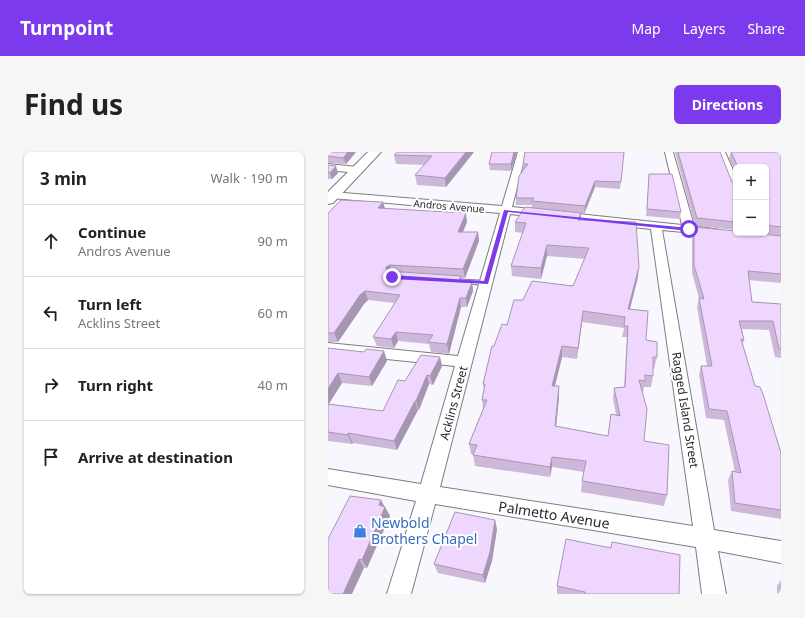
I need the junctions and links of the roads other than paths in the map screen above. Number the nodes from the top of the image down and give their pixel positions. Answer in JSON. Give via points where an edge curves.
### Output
{"nodes":[{"id":1,"x":375,"y":152,"type":"edge"},
{"id":2,"x":522,"y":152,"type":"edge"},
{"id":3,"x":669,"y":152,"type":"edge"},
{"id":4,"x":721,"y":152,"type":"edge"},
{"id":5,"x":328,"y":168,"type":"edge"},
{"id":6,"x":358,"y":170,"type":"junction"},
{"id":7,"x":733,"y":182,"type":"edge"},
{"id":8,"x":330,"y":198,"type":"edge"},
{"id":9,"x":506,"y":210,"type":"junction"},
{"id":10,"x":656,"y":226,"type":"junction"},
{"id":11,"x":689,"y":229,"type":"junction"},
{"id":12,"x":726,"y":234,"type":"edge"},
{"id":13,"x":447,"y":280,"type":"edge"},
{"id":14,"x":486,"y":283,"type":"junction"},
{"id":15,"x":328,"y":348,"type":"edge"},
{"id":16,"x":465,"y":362,"type":"junction"},
{"id":17,"x":328,"y":477,"type":"edge"},
{"id":18,"x":428,"y":495,"type":"junction"},
{"id":19,"x":705,"y":538,"type":"junction"},
{"id":20,"x":781,"y":552,"type":"edge"},
{"id":21,"x":399,"y":594,"type":"edge"},
{"id":22,"x":714,"y":594,"type":"edge"}],
"edges":[{"from":1,"to":6,"type":"main road"},
{"from":2,"to":9,"type":"street","name":"Acklins Street"},
{"from":3,"to":11,"type":"street"},
{"from":4,"to":7,"type":"street"},
{"from":5,"to":6,"type":"street"},
{"from":6,"to":8,"type":"main road"},
{"from":8,"to":9,"type":"street","name":"Andros Avenue"},
{"from":9,"to":10,"type":"street","name":"Andros Avenue"},
{"from":9,"to":14,"type":"street","name":"Acklins Street"},
{"from":10,"to":11,"type":"street","name":"Andros Avenue"},
{"from":10,"to":19,"type":"street","name":"Ragged Island Street"},
{"from":11,"to":12,"type":"street","name":"Andros Avenue"},
{"from":13,"to":14,"type":"lane"},
{"from":14,"to":16,"type":"street","name":"Acklins Street"},
{"from":15,"to":16,"type":"street"},
{"from":16,"to":18,"type":"street","name":"Acklins Street"},
{"from":17,"to":18,"type":"street","name":"Palmetto Avenue"},
{"from":18,"to":19,"type":"street","name":"Palmetto Avenue"},
{"from":18,"to":21,"type":"street","name":"Acklins Street"},
{"from":19,"to":20,"type":"street","name":"Palmetto Avenue"},
{"from":19,"to":22,"type":"street","name":"Ragged Island Street"}]}
